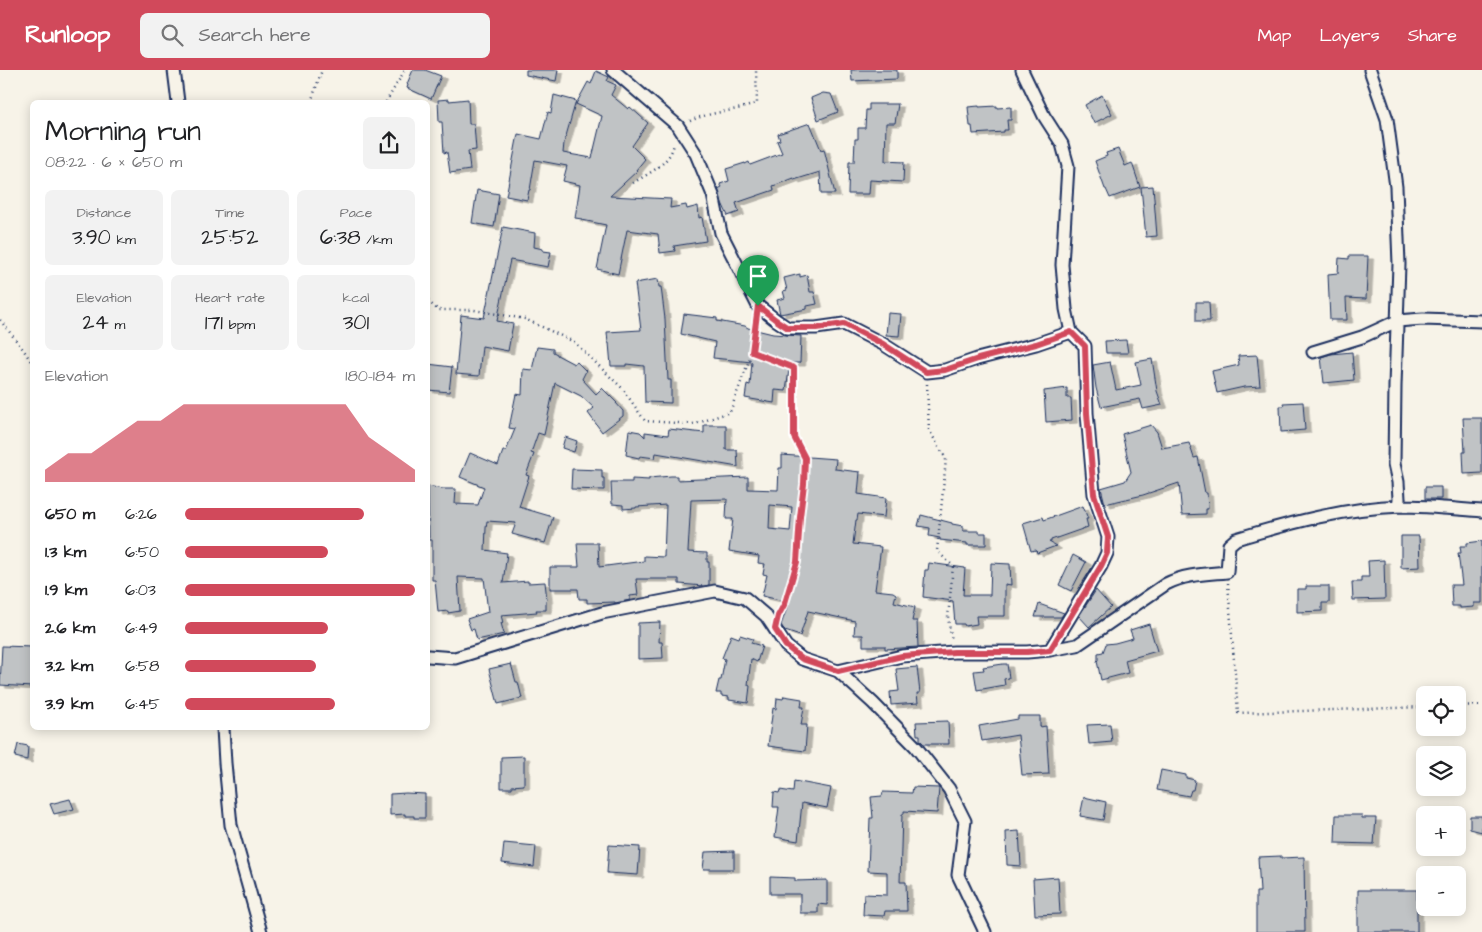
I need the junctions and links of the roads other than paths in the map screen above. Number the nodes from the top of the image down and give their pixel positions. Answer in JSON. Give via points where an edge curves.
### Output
{"nodes":[{"id":1,"x":174,"y":70,"type":"edge"},
{"id":2,"x":613,"y":70,"type":"edge"},
{"id":3,"x":1022,"y":70,"type":"edge"},
{"id":4,"x":1370,"y":70,"type":"edge"},
{"id":5,"x":178,"y":100,"type":"edge"},
{"id":6,"x":1397,"y":320,"type":"junction"},
{"id":7,"x":1482,"y":321,"type":"edge"},
{"id":8,"x":1071,"y":332,"type":"junction"},
{"id":9,"x":1314,"y":352,"type":"dead end"},
{"id":10,"x":1398,"y":506,"type":"junction"},
{"id":11,"x":1482,"y":511,"type":"edge"},
{"id":12,"x":1050,"y":650,"type":"junction"},
{"id":13,"x":430,"y":656,"type":"edge"},
{"id":14,"x":838,"y":671,"type":"junction"},
{"id":15,"x":223,"y":730,"type":"edge"},
{"id":16,"x":261,"y":932,"type":"edge"},
{"id":17,"x":985,"y":932,"type":"edge"}],
"edges":[{"from":1,"to":5,"type":"street"},
{"from":2,"to":8,"type":"street","via":[[678,126],[696,154],[713,195],[721,233],[758,306],[788,328],[844,324],[926,372],[945,370]]},
{"from":3,"to":8,"type":"street","via":[[1044,116],[1062,144],[1068,166],[1062,265]]},
{"from":4,"to":6,"type":"street","via":[[1387,119],[1396,187]]},
{"from":6,"to":7,"type":"street"},
{"from":6,"to":9,"type":"street","via":[[1362,337]]},
{"from":6,"to":10,"type":"street","via":[[1394,464]]},
{"from":8,"to":12,"type":"street","via":[[1085,346],[1094,494],[1108,537],[1107,553]]},
{"from":10,"to":11,"type":"street"},
{"from":10,"to":12,"type":"street","via":[[1323,515],[1236,539],[1229,545],[1227,572],[1187,575],[1173,580],[1077,645]]},
{"from":12,"to":14,"type":"street","via":[[902,656]]},
{"from":13,"to":14,"type":"street","via":[[455,658],[602,613],[715,591],[745,598],[766,616],[786,646],[802,659]]},
{"from":14,"to":17,"type":"street","via":[[916,747],[949,789],[965,821],[958,876]]},
{"from":15,"to":16,"type":"street","via":[[231,825]]}]}
